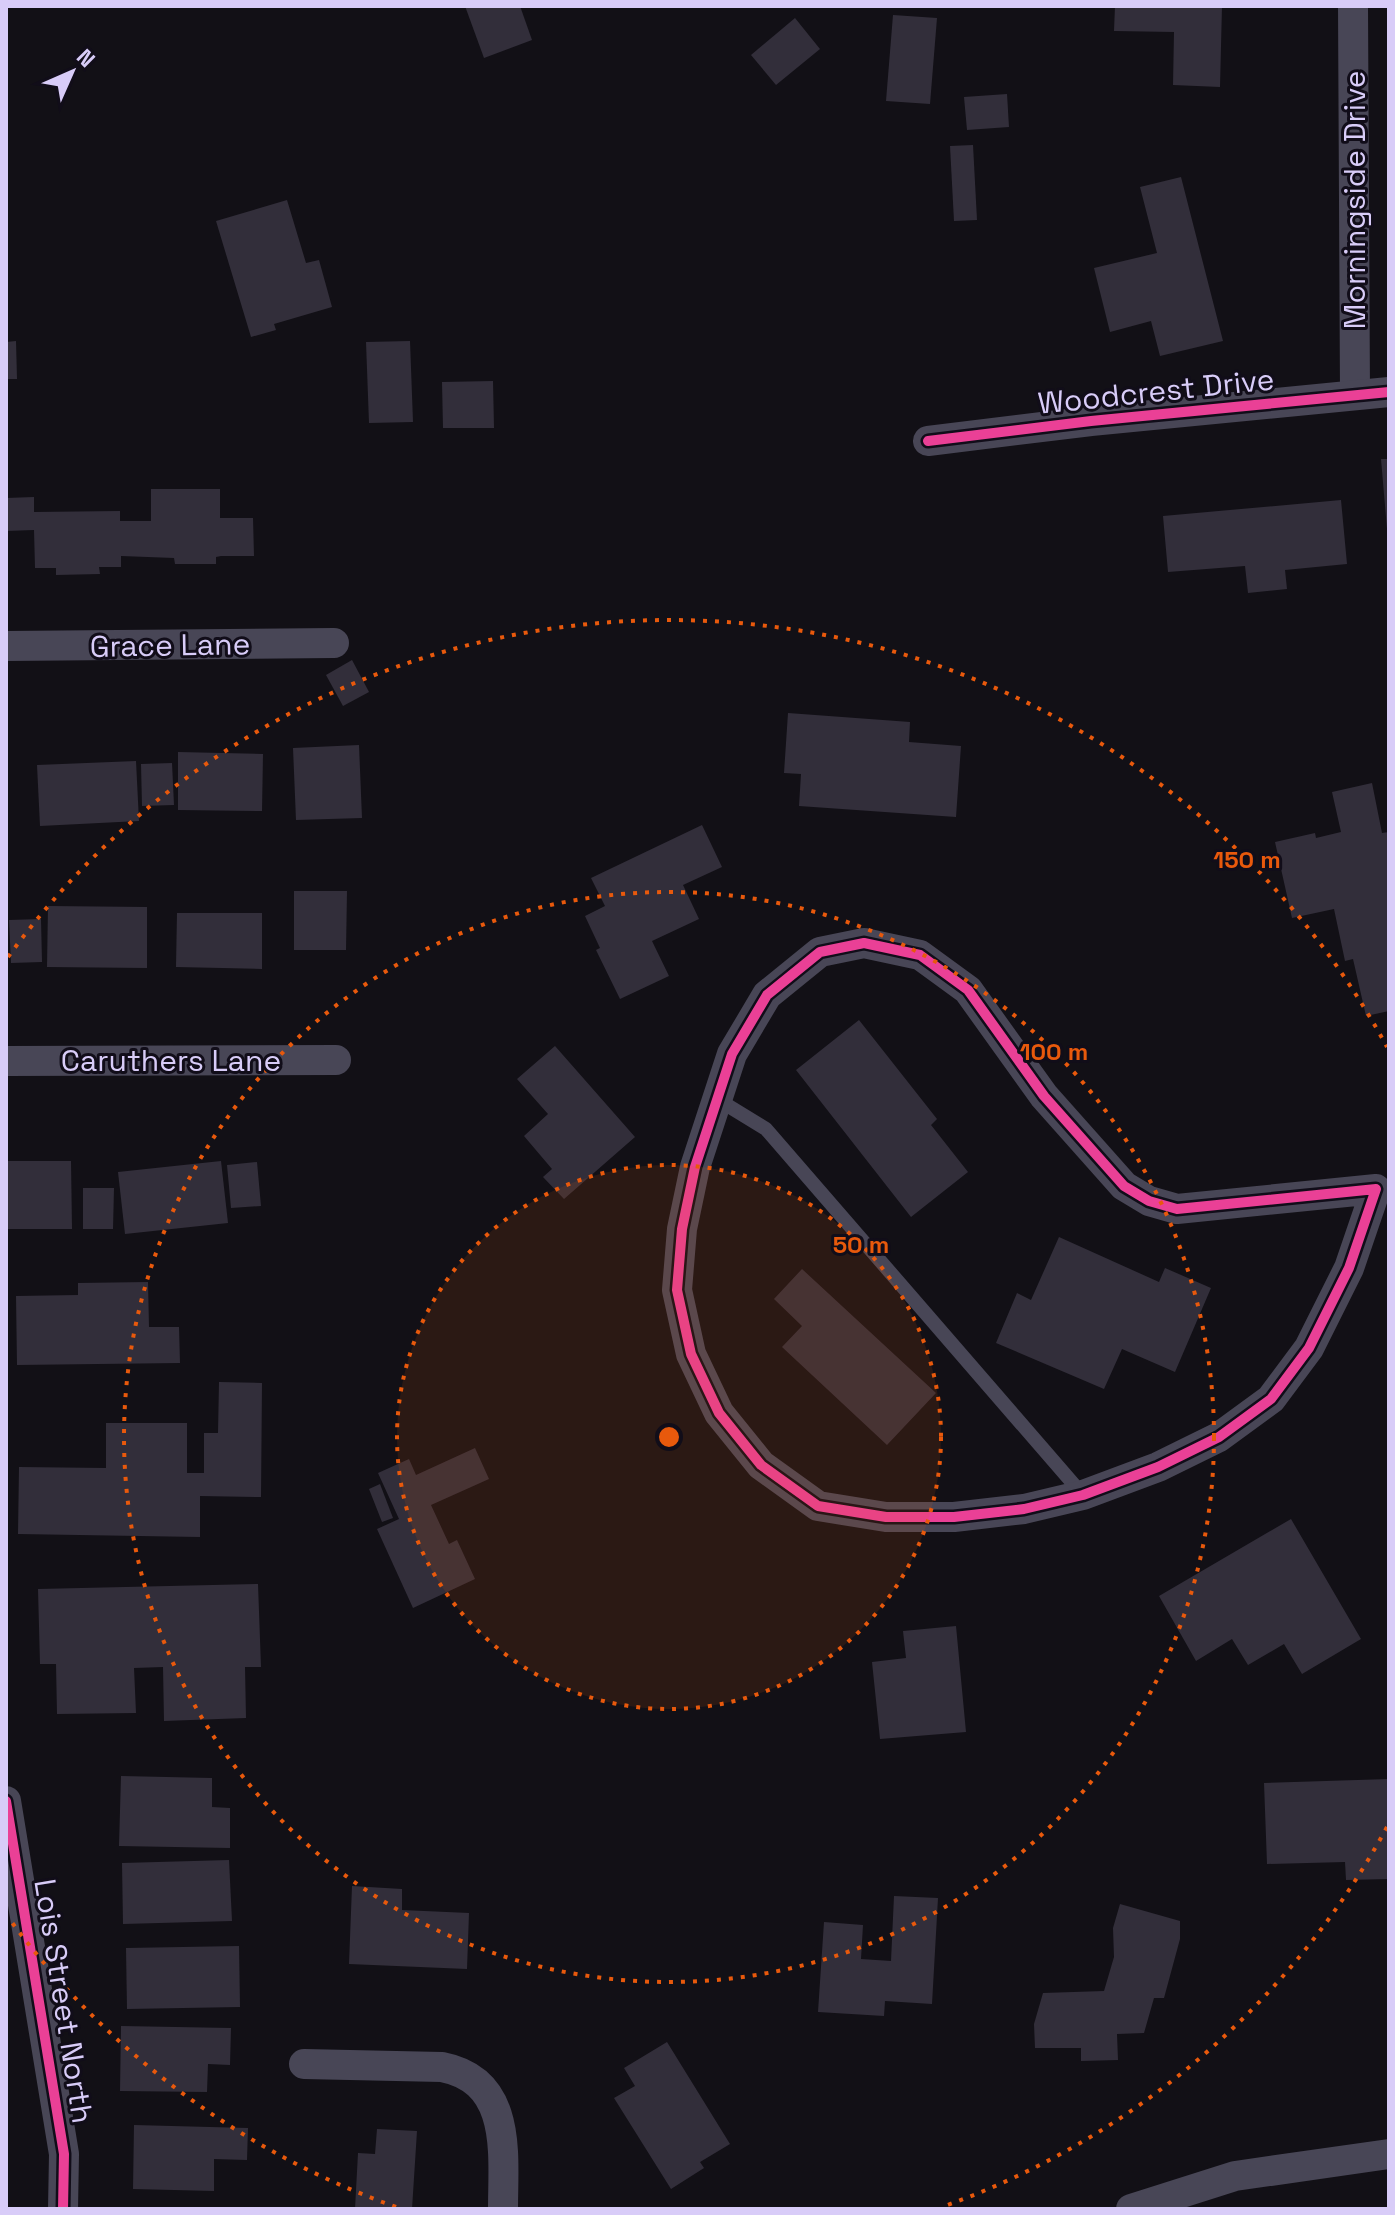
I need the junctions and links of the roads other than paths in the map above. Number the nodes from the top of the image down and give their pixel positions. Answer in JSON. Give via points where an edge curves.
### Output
{"nodes":[{"id":1,"x":1353,"y":6,"type":"edge"},
{"id":2,"x":1389,"y":392,"type":"edge"},
{"id":3,"x":1355,"y":394,"type":"junction"},
{"id":4,"x":928,"y":441,"type":"dead end"},
{"id":5,"x":334,"y":643,"type":"dead end"},
{"id":6,"x":6,"y":646,"type":"edge"},
{"id":7,"x":336,"y":1060,"type":"dead end"},
{"id":8,"x":6,"y":1061,"type":"edge"},
{"id":9,"x":717,"y":1099,"type":"junction"},
{"id":10,"x":1382,"y":1188,"type":"edge"},
{"id":11,"x":1083,"y":1495,"type":"junction"},
{"id":12,"x":6,"y":1801,"type":"edge"},
{"id":13,"x":304,"y":2064,"type":"dead end"},
{"id":14,"x":1389,"y":2154,"type":"edge"},
{"id":15,"x":63,"y":2209,"type":"edge"},
{"id":16,"x":503,"y":2209,"type":"edge"},
{"id":17,"x":1131,"y":2209,"type":"edge"}],
"edges":[{"from":1,"to":3,"type":"street","name":"Morningside Drive"},
{"from":2,"to":3,"type":"street","name":"Woodcrest Drive"},
{"from":3,"to":4,"type":"street","name":"Woodcrest Drive"},
{"from":5,"to":6,"type":"street","name":"Grace Lane"},
{"from":7,"to":8,"type":"street","name":"Caruthers Lane"},
{"from":9,"to":10,"type":"street","via":[[732,1054],[767,995],[820,952],[864,943],[920,955],[968,990],[1044,1096],[1124,1186],[1149,1201],[1177,1209]]},
{"from":9,"to":11,"type":"lane","via":[[766,1129]]},
{"from":9,"to":11,"type":"street","via":[[682,1229],[677,1290],[691,1354],[719,1413],[761,1465],[818,1506],[886,1517],[954,1517]]},
{"from":10,"to":11,"type":"street","via":[[1309,1348],[1271,1399],[1219,1437]]},
{"from":12,"to":15,"type":"street","name":"Lois Street North","via":[[64,2154]]},
{"from":13,"to":16,"type":"street","via":[[442,2067],[476,2082],[501,2120]]},
{"from":14,"to":17,"type":"street","via":[[1235,2176]]}]}
